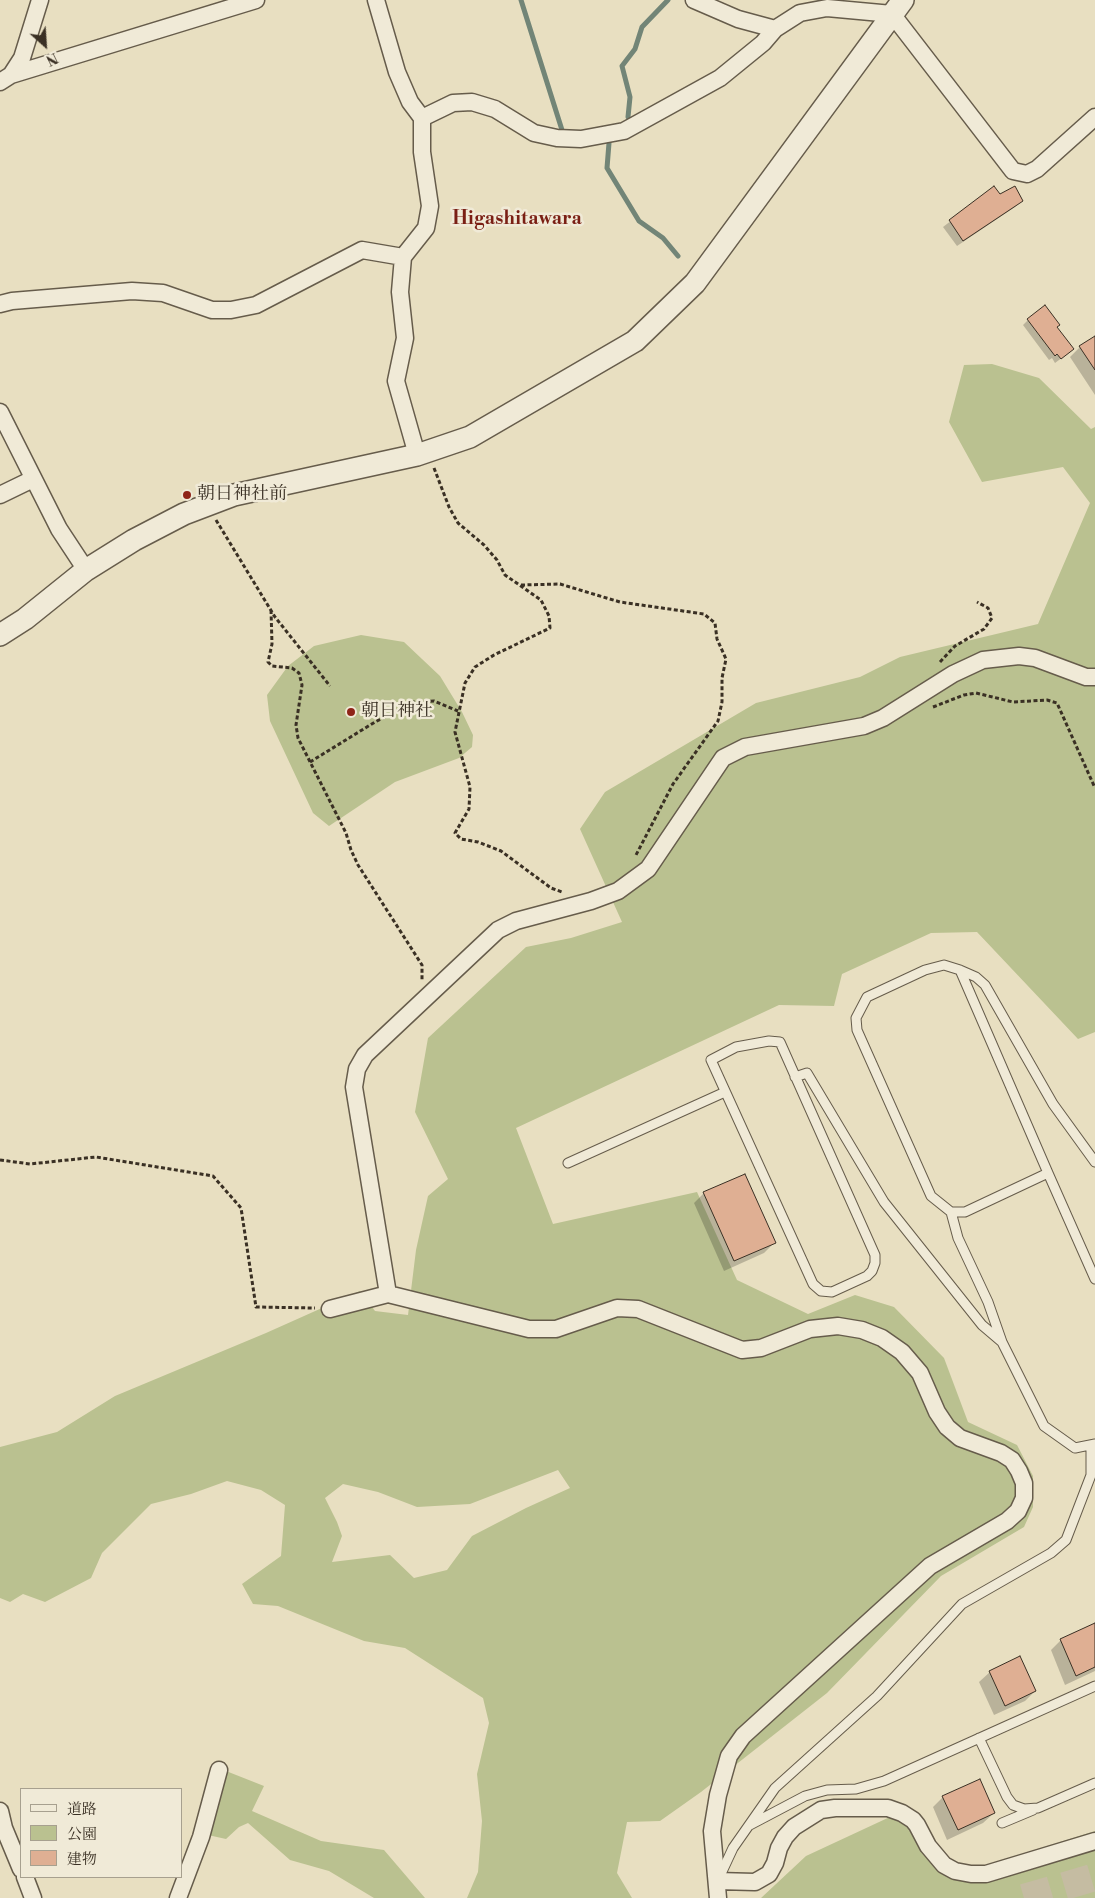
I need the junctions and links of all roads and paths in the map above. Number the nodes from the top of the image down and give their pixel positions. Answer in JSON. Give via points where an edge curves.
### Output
{"nodes":[{"id":1,"x":40,"y":0,"type":"edge"},
{"id":2,"x":256,"y":0,"type":"edge"},
{"id":3,"x":376,"y":0,"type":"edge"},
{"id":4,"x":694,"y":0,"type":"edge"},
{"id":5,"x":897,"y":7,"type":"edge"},
{"id":6,"x":775,"y":29,"type":"junction"},
{"id":7,"x":6,"y":78,"type":"edge"},
{"id":8,"x":1095,"y":117,"type":"edge"},
{"id":9,"x":422,"y":118,"type":"junction"},
{"id":10,"x":403,"y":256,"type":"junction"},
{"id":11,"x":0,"y":304,"type":"edge"},
{"id":12,"x":0,"y":412,"type":"edge"},
{"id":13,"x":422,"y":453,"type":"junction"},
{"id":14,"x":33,"y":479,"type":"junction"},
{"id":15,"x":0,"y":495,"type":"edge"},
{"id":16,"x":207,"y":504,"type":"junction"},
{"id":17,"x":86,"y":570,"type":"junction"},
{"id":18,"x":520,"y":586,"type":"junction"},
{"id":19,"x":977,"y":602,"type":"dead end"},
{"id":20,"x":271,"y":610,"type":"junction"},
{"id":21,"x":0,"y":635,"type":"edge"},
{"id":22,"x":935,"y":666,"type":"dead end"},
{"id":23,"x":1095,"y":678,"type":"edge"},
{"id":24,"x":330,"y":686,"type":"dead end"},
{"id":25,"x":913,"y":700,"type":"junction"},
{"id":26,"x":458,"y":711,"type":"junction"},
{"id":27,"x":310,"y":762,"type":"junction"},
{"id":28,"x":1095,"y":788,"type":"edge"},
{"id":29,"x":636,"y":855,"type":"dead end"},
{"id":30,"x":591,"y":901,"type":"junction"},
{"id":31,"x":960,"y":970,"type":"junction"},
{"id":32,"x":418,"y":1006,"type":"junction"},
{"id":33,"x":795,"y":1077,"type":"junction"},
{"id":34,"x":725,"y":1092,"type":"junction"},
{"id":35,"x":0,"y":1160,"type":"edge"},
{"id":36,"x":1095,"y":1162,"type":"edge"},
{"id":37,"x":568,"y":1163,"type":"dead end"},
{"id":38,"x":1048,"y":1173,"type":"junction"},
{"id":39,"x":951,"y":1212,"type":"junction"},
{"id":40,"x":1095,"y":1279,"type":"edge"},
{"id":41,"x":388,"y":1294,"type":"junction"},
{"id":42,"x":330,"y":1309,"type":"joint"},
{"id":43,"x":1002,"y":1342,"type":"junction"},
{"id":44,"x":1093,"y":1445,"type":"edge"},
{"id":45,"x":1095,"y":1686,"type":"edge"},
{"id":46,"x":979,"y":1738,"type":"junction"},
{"id":47,"x":219,"y":1770,"type":"dead end"},
{"id":48,"x":1095,"y":1783,"type":"edge"},
{"id":49,"x":1038,"y":1808,"type":"junction"},
{"id":50,"x":0,"y":1812,"type":"edge"},
{"id":51,"x":1002,"y":1823,"type":"dead end"},
{"id":52,"x":748,"y":1826,"type":"junction"},
{"id":53,"x":1095,"y":1841,"type":"edge"},
{"id":54,"x":20,"y":1867,"type":"edge"},
{"id":55,"x":25,"y":1878,"type":"edge"},
{"id":56,"x":717,"y":1881,"type":"junction"},
{"id":57,"x":33,"y":1898,"type":"edge"},
{"id":58,"x":178,"y":1898,"type":"edge"},
{"id":59,"x":718,"y":1898,"type":"edge"}],
"edges":[{"from":1,"to":7,"type":"street","via":[[22,58]]},
{"from":2,"to":7,"type":"street"},
{"from":3,"to":9,"type":"street","via":[[398,72],[410,102]]},
{"from":4,"to":6,"type":"street","via":[[738,19]]},
{"from":5,"to":6,"type":"street","via":[[827,8],[800,13]]},
{"from":5,"to":8,"type":"street","via":[[1013,171],[1027,174],[1037,169]]},
{"from":5,"to":13,"type":"street","via":[[695,283],[635,341],[470,437]]},
{"from":6,"to":9,"type":"street","via":[[720,78],[624,131],[581,139],[557,138],[534,133],[495,110],[472,102],[453,102]]},
{"from":9,"to":10,"type":"street","via":[[422,152],[430,206],[426,228]]},
{"from":10,"to":11,"type":"street","via":[[362,250],[256,305],[231,310],[212,310],[163,294],[132,292]]},
{"from":10,"to":13,"type":"street","via":[[400,292],[405,338],[396,381]]},
{"from":12,"to":14,"type":"street"},
{"from":13,"to":16,"type":"street","via":[[234,495]]},
{"from":13,"to":18,"type":"path","via":[[458,523],[484,545],[505,575]]},
{"from":14,"to":15,"type":"street"},
{"from":14,"to":17,"type":"street"},
{"from":16,"to":17,"type":"street","via":[[134,540]]},
{"from":16,"to":20,"type":"path"},
{"from":17,"to":21,"type":"street"},
{"from":18,"to":26,"type":"path","via":[[541,600],[549,616],[550,628],[475,667],[465,683]]},
{"from":18,"to":29,"type":"path","via":[[560,584],[620,602],[704,614],[714,622],[726,659],[718,721],[673,784]]},
{"from":19,"to":22,"type":"path","via":[[988,608],[992,618],[984,629],[955,646]]},
{"from":20,"to":24,"type":"path"},
{"from":20,"to":27,"type":"path","via":[[272,644],[268,662],[299,673],[302,685],[296,724],[298,738]]},
{"from":23,"to":25,"type":"street","via":[[1035,658],[1019,656],[982,660]]},
{"from":25,"to":28,"type":"path","via":[[920,710],[976,693],[1007,702],[1047,700],[1058,703]]},
{"from":25,"to":30,"type":"street","via":[[864,726],[745,747],[723,758],[648,869],[618,891]]},
{"from":26,"to":27,"type":"path","via":[[434,701],[414,702]]},
{"from":26,"to":30,"type":"path","via":[[455,732],[470,787],[469,809],[455,832],[461,840],[478,842],[501,851],[550,888]]},
{"from":27,"to":32,"type":"path","via":[[346,833],[358,865],[422,965],[422,980],[414,994]]},
{"from":30,"to":32,"type":"street","via":[[498,930]]},
{"from":31,"to":36,"type":"lane","via":[[976,976],[985,985],[1053,1104]]},
{"from":31,"to":38,"type":"lane"},
{"from":31,"to":39,"type":"lane","via":[[944,964],[892,985],[867,997],[856,1018],[857,1030],[931,1196]]},
{"from":32,"to":41,"type":"street","via":[[365,1055],[357,1069],[354,1087]]},
{"from":33,"to":34,"type":"lane","via":[[780,1042],[736,1047],[711,1060]]},
{"from":33,"to":34,"type":"lane","via":[[874,1255],[875,1263],[867,1276],[832,1292],[821,1291],[813,1284]]},
{"from":33,"to":43,"type":"lane","via":[[807,1073],[884,1202],[982,1325]]},
{"from":34,"to":37,"type":"lane"},
{"from":35,"to":42,"type":"path","via":[[30,1164],[96,1157],[213,1176],[241,1208],[256,1307]]},
{"from":38,"to":39,"type":"lane","via":[[965,1212]]},
{"from":38,"to":40,"type":"lane"},
{"from":39,"to":43,"type":"lane","via":[[958,1238],[988,1302]]},
{"from":41,"to":42,"type":"street"},
{"from":41,"to":56,"type":"street","via":[[529,1329],[556,1328],[617,1308],[638,1310],[742,1350],[761,1348],[810,1329],[838,1326],[862,1330],[882,1338],[902,1352],[920,1374],[947,1427],[960,1438],[1001,1453],[1012,1460],[1019,1471],[1024,1483],[1024,1498],[1008,1521],[930,1566],[743,1736],[729,1756],[718,1795],[712,1831]]},
{"from":43,"to":44,"type":"lane","via":[[1044,1426],[1075,1448]]},
{"from":44,"to":52,"type":"lane","via":[[1091,1475],[1066,1540],[1051,1553],[962,1604],[877,1696],[775,1788]]},
{"from":45,"to":46,"type":"lane"},
{"from":46,"to":49,"type":"lane","via":[[1013,1805],[1024,1809]]},
{"from":46,"to":52,"type":"lane","via":[[884,1781],[856,1789],[827,1790],[804,1796]]},
{"from":47,"to":58,"type":"street"},
{"from":48,"to":49,"type":"lane"},
{"from":49,"to":51,"type":"lane"},
{"from":50,"to":54,"type":"street"},
{"from":52,"to":56,"type":"lane"},
{"from":53,"to":56,"type":"street","via":[[986,1874],[971,1874],[944,1865],[913,1820],[902,1813],[888,1808],[834,1808],[821,1810],[794,1827],[779,1848],[769,1874],[755,1882]]},
{"from":55,"to":57,"type":"street"},
{"from":56,"to":59,"type":"street"}]}
